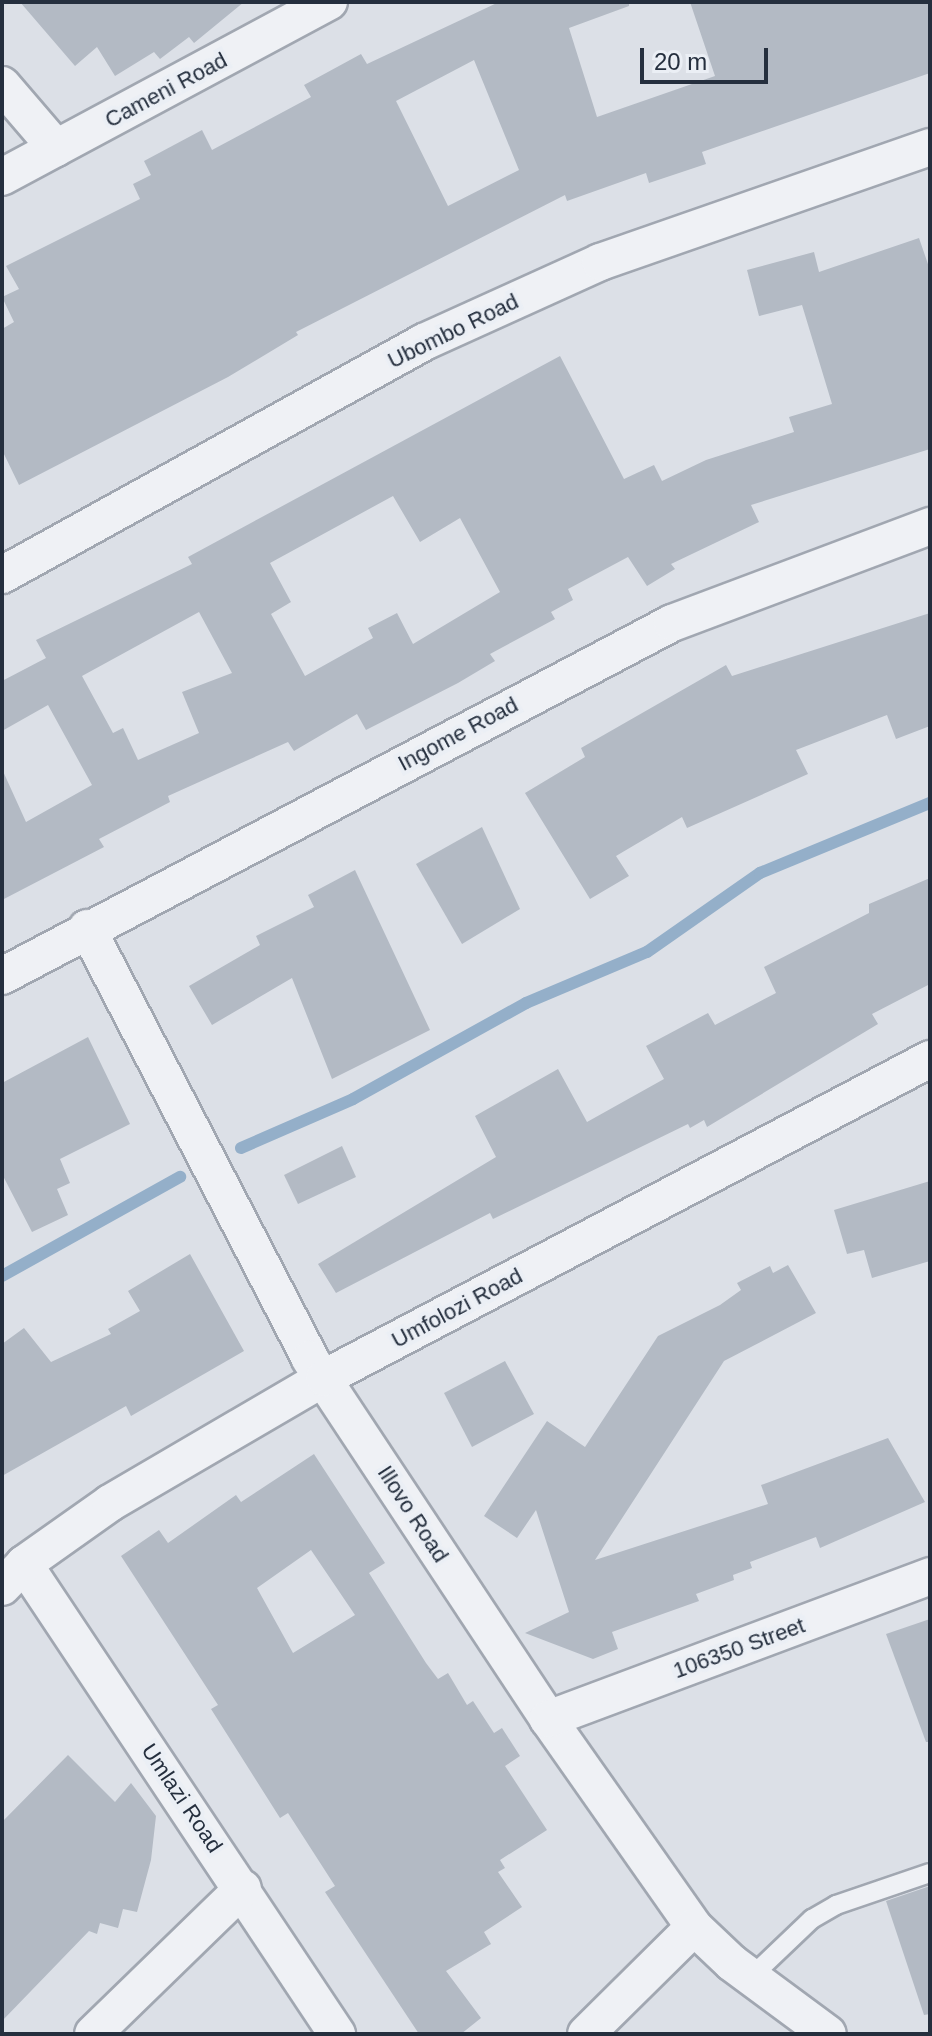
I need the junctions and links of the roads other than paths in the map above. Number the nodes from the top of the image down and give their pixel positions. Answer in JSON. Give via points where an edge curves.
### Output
{"nodes":[{"id":1,"x":329,"y":2,"type":"edge"},
{"id":2,"x":2,"y":85,"type":"edge"},
{"id":3,"x":930,"y":147,"type":"edge"},
{"id":4,"x":56,"y":148,"type":"junction"},
{"id":5,"x":2,"y":177,"type":"edge"},
{"id":6,"x":930,"y":526,"type":"edge"},
{"id":7,"x":2,"y":575,"type":"edge"},
{"id":8,"x":87,"y":928,"type":"junction"},
{"id":9,"x":2,"y":976,"type":"edge"},
{"id":10,"x":930,"y":1059,"type":"edge"},
{"id":11,"x":324,"y":1378,"type":"junction"},
{"id":12,"x":13,"y":1575,"type":"edge"},
{"id":13,"x":930,"y":1576,"type":"edge"},
{"id":14,"x":548,"y":1719,"type":"junction"},
{"id":15,"x":930,"y":1873,"type":"edge"},
{"id":16,"x":243,"y":1888,"type":"junction"},
{"id":17,"x":694,"y":1927,"type":"junction"},
{"id":18,"x":751,"y":1977,"type":"junction"},
{"id":19,"x":93,"y":2034,"type":"edge"},
{"id":20,"x":337,"y":2034,"type":"edge"},
{"id":21,"x":586,"y":2034,"type":"edge"},
{"id":22,"x":828,"y":2034,"type":"edge"}],
"edges":[{"from":1,"to":4,"type":"street","name":"Cameni Road"},
{"from":2,"to":4,"type":"street"},
{"from":3,"to":7,"type":"street","name":"Ubombo Road","via":[[600,262],[424,342]]},
{"from":4,"to":5,"type":"street","name":"Cameni Road"},
{"from":6,"to":8,"type":"street","name":"Ingome Road","via":[[672,623]]},
{"from":8,"to":9,"type":"street","name":"Ingome Road"},
{"from":8,"to":11,"type":"street","name":"Illovo Road"},
{"from":10,"to":11,"type":"street","name":"Umfolozi Road"},
{"from":11,"to":12,"type":"street","name":"Umfolozi Road","via":[[110,1503]]},
{"from":11,"to":14,"type":"street","name":"Illovo Road"},
{"from":12,"to":16,"type":"street","name":"Umlazi Road"},
{"from":13,"to":14,"type":"street","name":"106350 Street"},
{"from":14,"to":17,"type":"street","name":"Illovo Road"},
{"from":15,"to":18,"type":"lane","via":[[836,1905],[812,1919]]},
{"from":16,"to":19,"type":"street"},
{"from":16,"to":20,"type":"street","name":"Umlazi Road"},
{"from":17,"to":18,"type":"street","name":"Illovo Road"},
{"from":17,"to":21,"type":"street"},
{"from":18,"to":22,"type":"street","name":"Illovo Road"}]}
